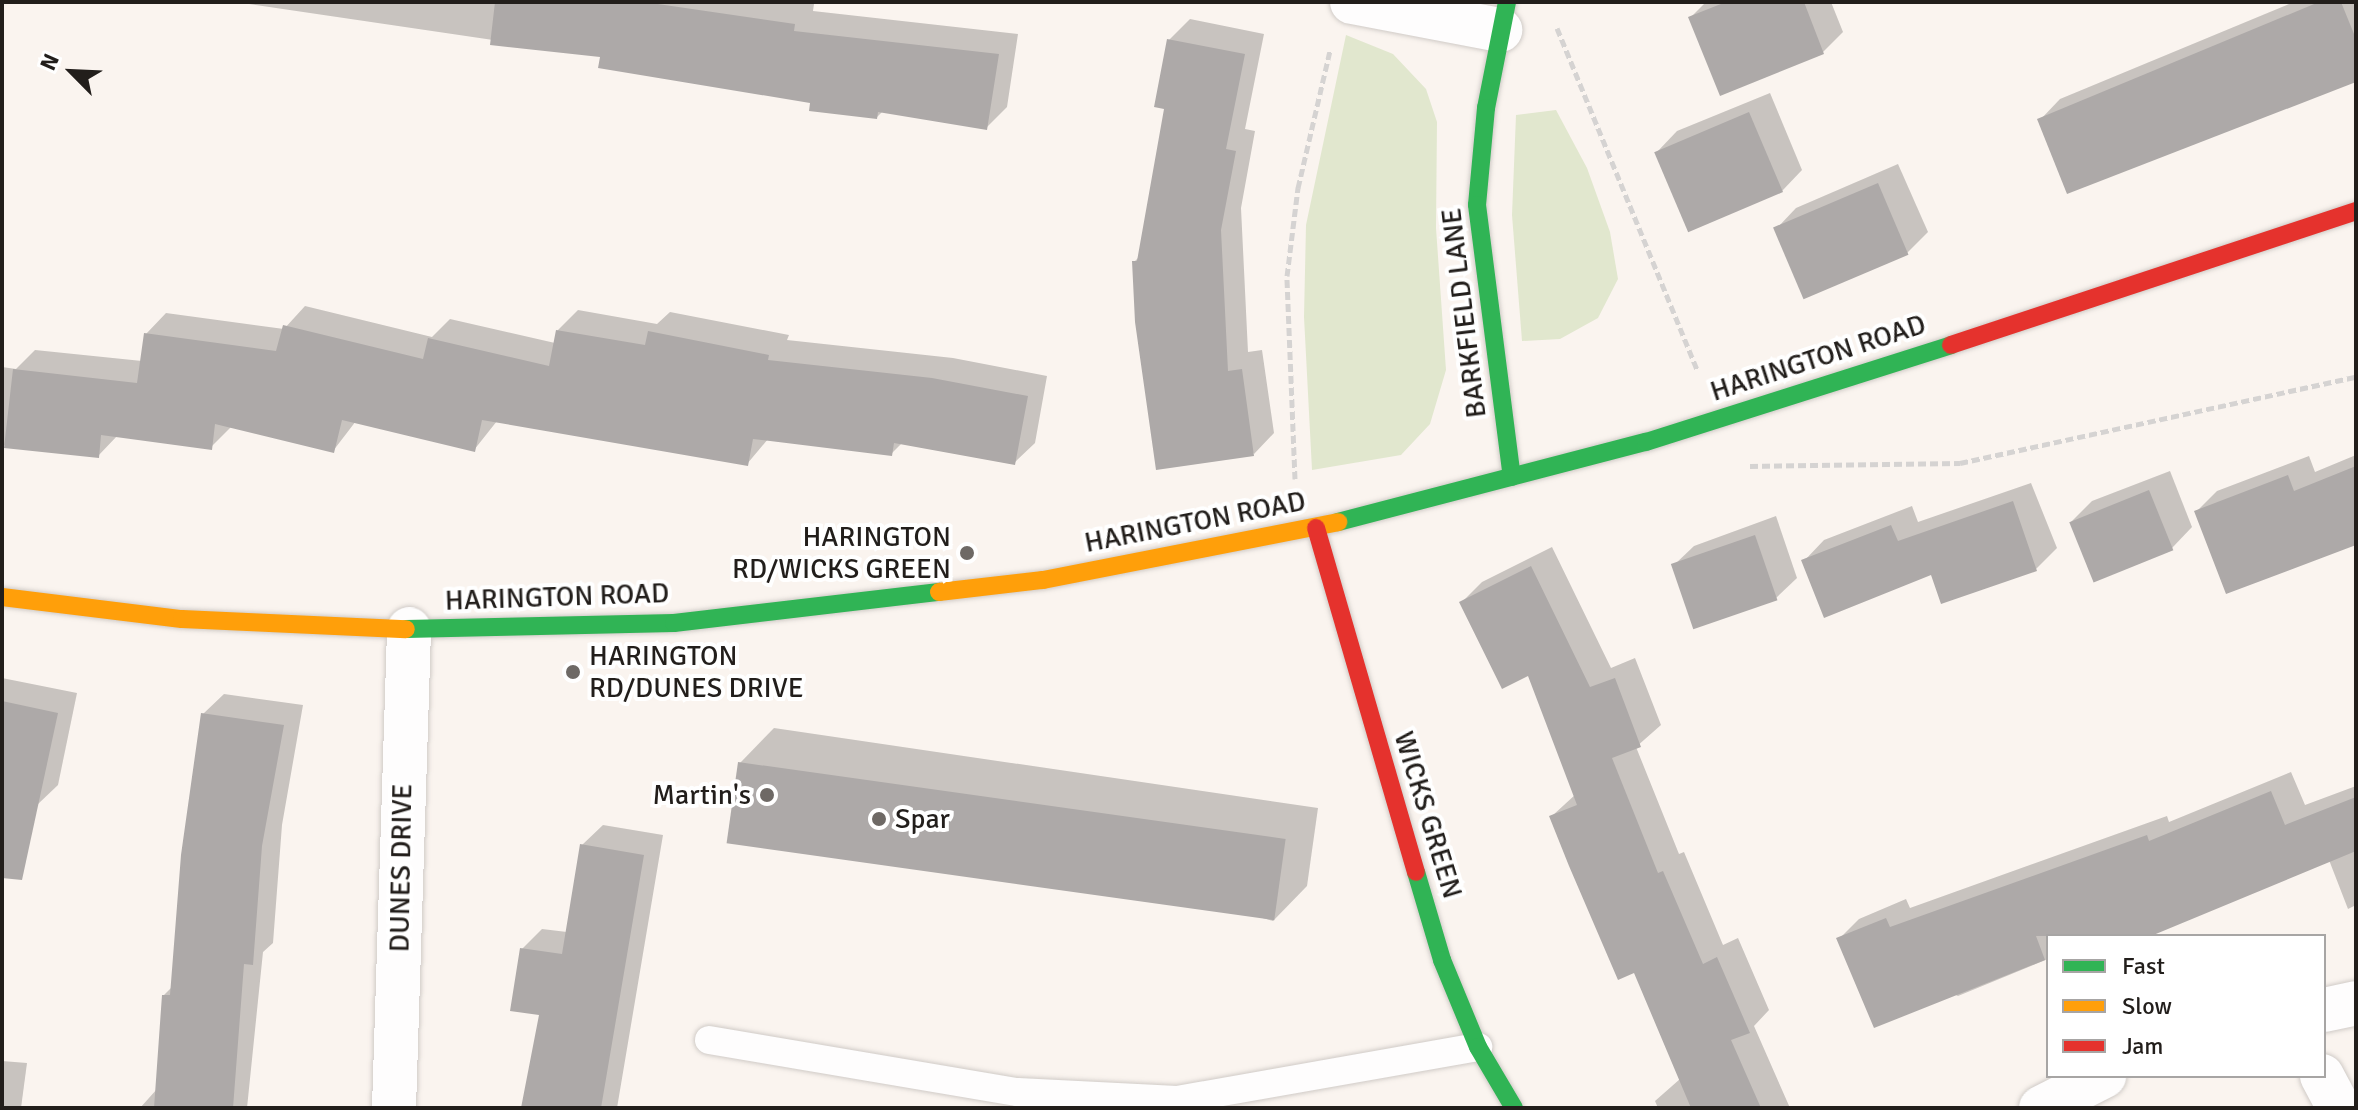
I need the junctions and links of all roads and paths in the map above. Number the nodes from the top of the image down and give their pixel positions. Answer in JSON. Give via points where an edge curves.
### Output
{"nodes":[{"id":1,"x":1352,"y":2,"type":"edge"},
{"id":2,"x":1504,"y":16,"type":"edge"},
{"id":3,"x":1552,"y":16,"type":"dead end"},
{"id":4,"x":1331,"y":46,"type":"dead end"},
{"id":5,"x":2356,"y":211,"type":"edge"},
{"id":6,"x":2356,"y":377,"type":"edge"},
{"id":7,"x":1717,"y":419,"type":"junction"},
{"id":8,"x":1743,"y":466,"type":"dead end"},
{"id":9,"x":1512,"y":477,"type":"junction"},
{"id":10,"x":1316,"y":528,"type":"junction"},
{"id":11,"x":1297,"y":531,"type":"junction"},
{"id":12,"x":2,"y":597,"type":"edge"},
{"id":13,"x":409,"y":629,"type":"junction"},
{"id":14,"x":2356,"y":1003,"type":"edge"},
{"id":15,"x":2326,"y":1010,"type":"edge"},
{"id":16,"x":709,"y":1040,"type":"dead end"},
{"id":17,"x":1478,"y":1047,"type":"junction"},
{"id":18,"x":2100,"y":1078,"type":"edge"},
{"id":19,"x":2323,"y":1078,"type":"edge"},
{"id":20,"x":1177,"y":1104,"type":"edge"},
{"id":21,"x":394,"y":1108,"type":"edge"},
{"id":22,"x":1514,"y":1108,"type":"edge"},
{"id":23,"x":2041,"y":1108,"type":"edge"},
{"id":24,"x":2339,"y":1108,"type":"edge"}],
"edges":[{"from":1,"to":2,"type":"street"},
{"from":2,"to":9,"type":"street","name":"BARKFIELD LANE","via":[[1477,205]]},
{"from":3,"to":7,"type":"path"},
{"from":4,"to":11,"type":"path","via":[[1298,188],[1287,276]]},
{"from":5,"to":7,"type":"street","name":"HARINGTON ROAD","via":[[2231,256]]},
{"from":6,"to":8,"type":"path","via":[[1960,463]]},
{"from":7,"to":9,"type":"street","name":"HARINGTON ROAD"},
{"from":9,"to":10,"type":"street","name":"HARINGTON ROAD"},
{"from":10,"to":11,"type":"street","name":"HARINGTON ROAD"},
{"from":10,"to":17,"type":"street","name":"WICKS GREEN","via":[[1442,960]]},
{"from":11,"to":13,"type":"street","name":"HARINGTON ROAD","via":[[1043,580],[674,623]]},
{"from":12,"to":13,"type":"street","name":"HARINGTON ROAD","via":[[182,619]]},
{"from":13,"to":21,"type":"street","name":"DUNES DRIVE"},
{"from":14,"to":15,"type":"street"},
{"from":16,"to":20,"type":"lane","via":[[1018,1092]]},
{"from":17,"to":20,"type":"lane"},
{"from":17,"to":22,"type":"street","name":"WICKS GREEN"},
{"from":18,"to":23,"type":"street"},
{"from":19,"to":24,"type":"street"}]}
